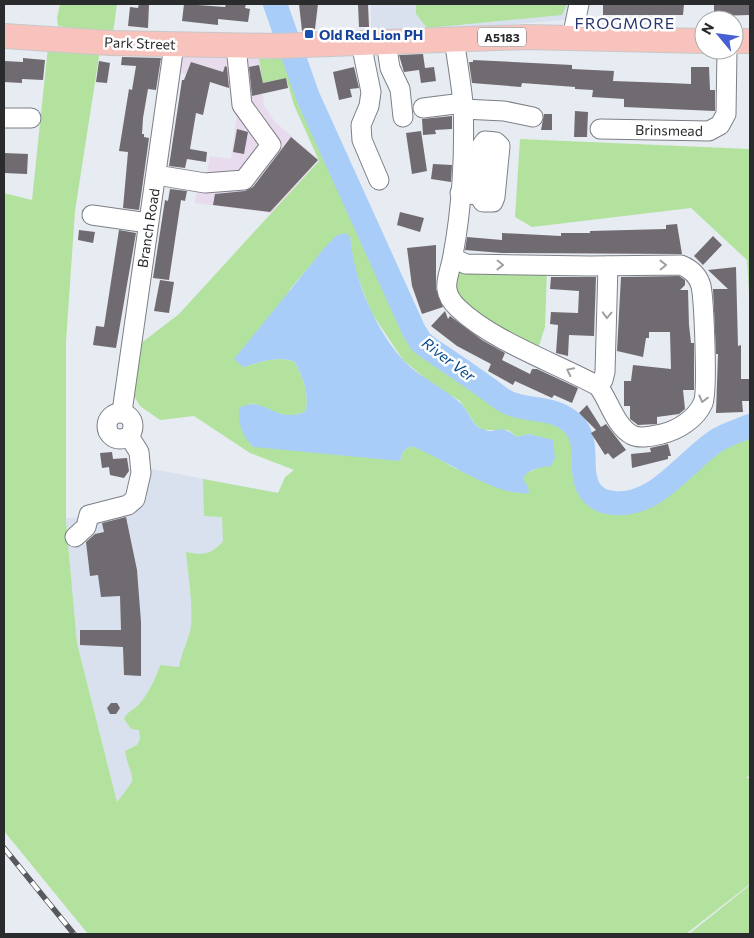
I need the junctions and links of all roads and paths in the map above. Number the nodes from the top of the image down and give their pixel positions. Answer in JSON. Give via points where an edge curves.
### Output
{"nodes":[{"id":1,"x":579,"y":4,"type":"edge"},
{"id":2,"x":4,"y":36,"type":"edge"},
{"id":3,"x":572,"y":38,"type":"junction"},
{"id":4,"x":454,"y":39,"type":"junction"},
{"id":5,"x":694,"y":41,"type":"edge"},
{"id":6,"x":386,"y":42,"type":"junction"},
{"id":7,"x":361,"y":43,"type":"junction"},
{"id":8,"x":174,"y":45,"type":"junction"},
{"id":9,"x":236,"y":46,"type":"junction"},
{"id":10,"x":727,"y":60,"type":"edge"},
{"id":11,"x":463,"y":106,"type":"junction"},
{"id":12,"x":423,"y":108,"type":"dead end"},
{"id":13,"x":402,"y":116,"type":"dead end"},
{"id":14,"x":4,"y":118,"type":"edge"},
{"id":15,"x":31,"y":118,"type":"dead end"},
{"id":16,"x":533,"y":118,"type":"dead end"},
{"id":17,"x":600,"y":129,"type":"dead end"},
{"id":18,"x":156,"y":174,"type":"junction"},
{"id":19,"x":379,"y":180,"type":"dead end"},
{"id":20,"x":92,"y":215,"type":"dead end"},
{"id":21,"x":148,"y":223,"type":"junction"},
{"id":22,"x":453,"y":258,"type":"junction"},
{"id":23,"x":608,"y":266,"type":"junction"},
{"id":24,"x":598,"y":386,"type":"junction"},
{"id":25,"x":75,"y":537,"type":"dead end"}],
"edges":[{"from":1,"to":3,"type":"street"},
{"from":2,"to":8,"type":"main road","name":"Park Street","number":"A5183"},
{"from":3,"to":4,"type":"main road","number":"A5183"},
{"from":3,"to":5,"type":"main road","number":"A5183"},
{"from":4,"to":6,"type":"main road","number":"A5183"},
{"from":4,"to":11,"type":"street"},
{"from":6,"to":7,"type":"main road","number":"A5183"},
{"from":6,"to":13,"type":"street","via":[[390,68],[400,89]]},
{"from":7,"to":9,"type":"main road","name":"Park Street","number":"A5183","via":[[300,47]]},
{"from":7,"to":19,"type":"street","via":[[371,92],[361,125],[362,140]]},
{"from":8,"to":9,"type":"main road","name":"Park Street","number":"A5183"},
{"from":8,"to":18,"type":"street","name":"Branch Road"},
{"from":9,"to":18,"type":"street","via":[[242,105],[271,145],[244,180],[205,183]]},
{"from":10,"to":17,"type":"street","name":"Brinsmead","via":[[726,114],[720,125],[708,131]]},
{"from":11,"to":12,"type":"street"},
{"from":11,"to":16,"type":"street"},
{"from":11,"to":22,"type":"street","via":[[469,194]]},
{"from":14,"to":15,"type":"street"},
{"from":18,"to":21,"type":"street","name":"Branch Road"},
{"from":20,"to":21,"type":"street"},
{"from":21,"to":25,"type":"street","name":"Branch Road","via":[[122,412],[133,422],[134,428],[129,436],[139,452],[141,474],[135,499],[128,505],[89,514],[86,527]]},
{"from":22,"to":23,"type":"street","one_way":true,"via":[[466,264]]},
{"from":24,"to":22,"type":"street","one_way":true,"via":[[479,324],[457,308],[449,296],[446,282]]},
{"from":23,"to":24,"type":"street","one_way":true,"via":[[606,372]]},
{"from":23,"to":24,"type":"street","one_way":true,"via":[[681,265],[696,276],[701,286],[704,401],[698,413],[675,430],[642,437],[632,435],[622,427]]}]}
